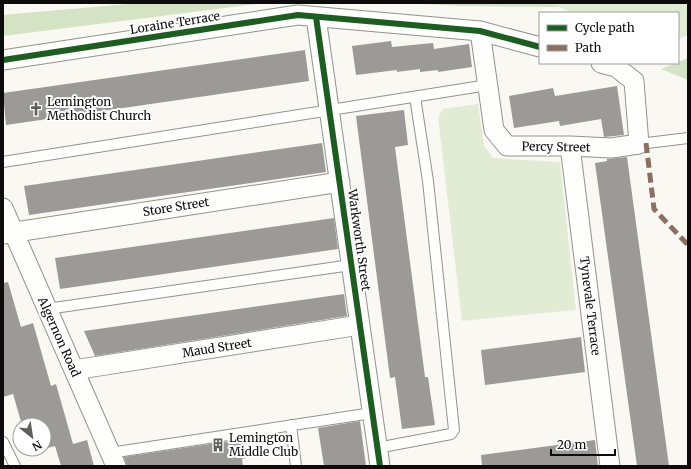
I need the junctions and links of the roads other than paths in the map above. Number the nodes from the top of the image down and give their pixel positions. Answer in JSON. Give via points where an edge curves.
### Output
{"nodes":[{"id":1,"x":316,"y":17,"type":"junction"},
{"id":2,"x":480,"y":32,"type":"junction"},
{"id":3,"x":539,"y":47,"type":"edge"},
{"id":4,"x":3,"y":60,"type":"edge"},
{"id":5,"x":609,"y":65,"type":"edge"},
{"id":6,"x":488,"y":85,"type":"junction"},
{"id":7,"x":415,"y":97,"type":"junction"},
{"id":8,"x":330,"y":110,"type":"junction"},
{"id":9,"x":688,"y":138,"type":"edge"},
{"id":10,"x":640,"y":144,"type":"junction"},
{"id":11,"x":570,"y":146,"type":"junction"},
{"id":12,"x":3,"y":162,"type":"edge"},
{"id":13,"x":340,"y":182,"type":"junction"},
{"id":14,"x":3,"y":208,"type":"edge"},
{"id":15,"x":8,"y":234,"type":"edge"},
{"id":16,"x":351,"y":265,"type":"junction"},
{"id":17,"x":47,"y":309,"type":"junction"},
{"id":18,"x":360,"y":325,"type":"junction"},
{"id":19,"x":74,"y":370,"type":"junction"},
{"id":20,"x":372,"y":413,"type":"junction"},
{"id":21,"x":291,"y":425,"type":"junction"},
{"id":22,"x":3,"y":442,"type":"edge"},
{"id":23,"x":6,"y":453,"type":"edge"},
{"id":24,"x":378,"y":457,"type":"edge"},
{"id":25,"x":113,"y":459,"type":"edge"},
{"id":26,"x":15,"y":466,"type":"edge"},
{"id":27,"x":296,"y":466,"type":"edge"},
{"id":28,"x":610,"y":466,"type":"edge"}],
"edges":[{"from":1,"to":2,"type":"street","name":"Loraine Terrace"},
{"from":1,"to":4,"type":"street","name":"Loraine Terrace","via":[[298,15]]},
{"from":1,"to":8,"type":"street","name":"Warkworth Street"},
{"from":2,"to":3,"type":"street","name":"Loraine Terrace"},
{"from":2,"to":6,"type":"street","name":"Percy Street"},
{"from":5,"to":10,"type":"street","via":[[634,81]]},
{"from":6,"to":7,"type":"lane"},
{"from":6,"to":11,"type":"street","name":"Percy Street","via":[[494,130],[507,146]]},
{"from":7,"to":8,"type":"lane"},
{"from":7,"to":24,"type":"lane","via":[[428,181],[454,430],[451,434]]},
{"from":8,"to":12,"type":"lane"},
{"from":8,"to":13,"type":"street","name":"Warkworth Street"},
{"from":9,"to":10,"type":"lane"},
{"from":10,"to":11,"type":"street","name":"Percy Street","via":[[611,148]]},
{"from":11,"to":28,"type":"street","name":"Tynevale Terrace"},
{"from":13,"to":15,"type":"street","name":"Store Street"},
{"from":13,"to":16,"type":"street","name":"Warkworth Street"},
{"from":14,"to":15,"type":"street","name":"Algernon Road"},
{"from":15,"to":17,"type":"street","name":"Algernon Road"},
{"from":16,"to":17,"type":"lane"},
{"from":16,"to":18,"type":"street","name":"Warkworth Street"},
{"from":17,"to":19,"type":"street","name":"Algernon Road"},
{"from":18,"to":19,"type":"street","name":"Maud Street"},
{"from":18,"to":20,"type":"street","name":"Warkworth Street"},
{"from":19,"to":25,"type":"street","name":"Algernon Road"},
{"from":20,"to":21,"type":"lane"},
{"from":20,"to":24,"type":"street","name":"Warkworth Street"},
{"from":21,"to":25,"type":"lane"},
{"from":21,"to":27,"type":"lane"},
{"from":22,"to":23,"type":"lane"},
{"from":23,"to":26,"type":"lane"}]}
